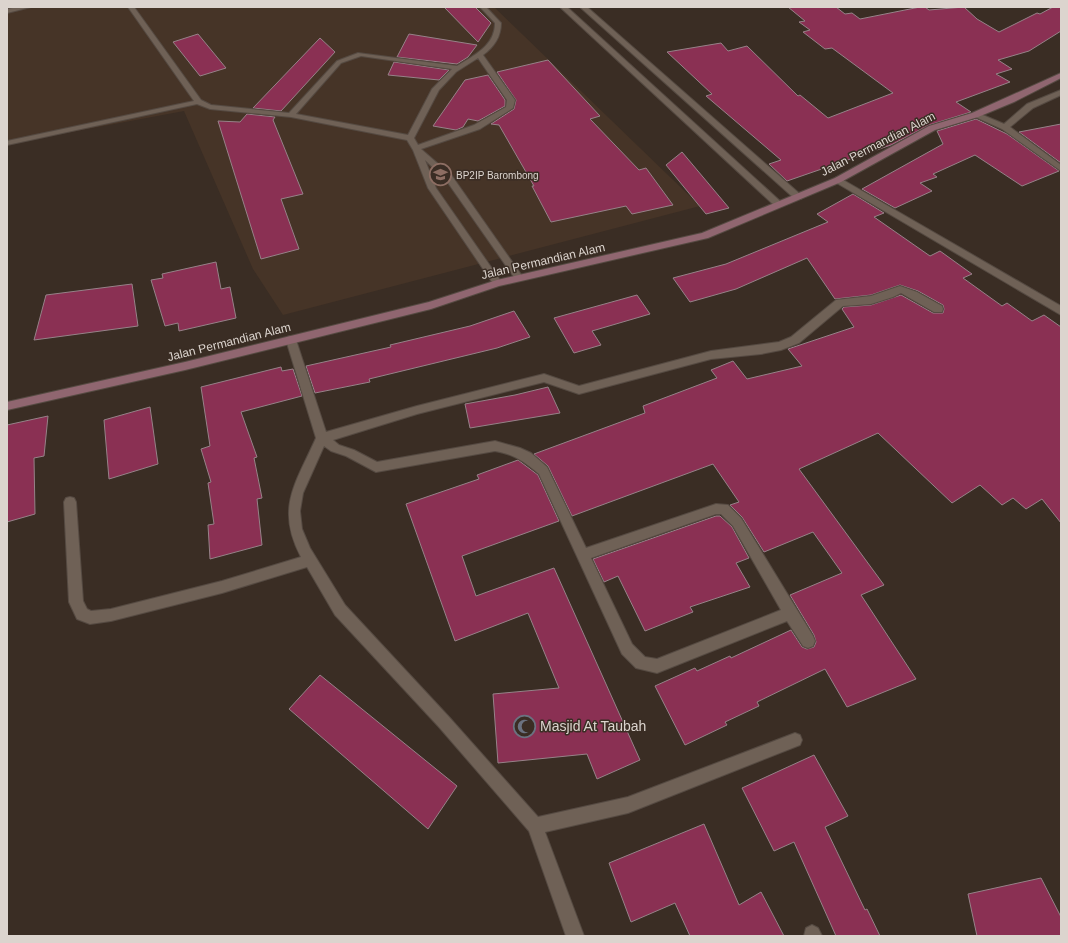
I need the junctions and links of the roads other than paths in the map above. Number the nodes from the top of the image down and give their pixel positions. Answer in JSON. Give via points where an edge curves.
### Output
{"nodes":[{"id":1,"x":28,"y":7,"type":"edge"},
{"id":2,"x":131,"y":7,"type":"edge"},
{"id":3,"x":483,"y":7,"type":"edge"},
{"id":4,"x":563,"y":7,"type":"edge"},
{"id":5,"x":583,"y":7,"type":"edge"},
{"id":6,"x":7,"y":11,"type":"edge"},
{"id":7,"x":480,"y":56,"type":"junction"},
{"id":8,"x":459,"y":68,"type":"junction"},
{"id":9,"x":1061,"y":75,"type":"edge"},
{"id":10,"x":1061,"y":92,"type":"edge"},
{"id":11,"x":198,"y":102,"type":"junction"},
{"id":12,"x":291,"y":115,"type":"junction"},
{"id":13,"x":975,"y":115,"type":"junction"},
{"id":14,"x":1005,"y":127,"type":"junction"},
{"id":15,"x":410,"y":138,"type":"junction"},
{"id":16,"x":7,"y":143,"type":"edge"},
{"id":17,"x":416,"y":148,"type":"junction"},
{"id":18,"x":1061,"y":169,"type":"edge"},
{"id":19,"x":838,"y":180,"type":"junction"},
{"id":20,"x":798,"y":197,"type":"junction"},
{"id":21,"x":778,"y":204,"type":"junction"},
{"id":22,"x":519,"y":278,"type":"junction"},
{"id":23,"x":497,"y":284,"type":"junction"},
{"id":24,"x":938,"y":309,"type":"dead end"},
{"id":25,"x":1061,"y":311,"type":"edge"},
{"id":26,"x":291,"y":340,"type":"junction"},
{"id":27,"x":7,"y":406,"type":"edge"},
{"id":28,"x":322,"y":438,"type":"junction"},
{"id":29,"x":70,"y":502,"type":"dead end"},
{"id":30,"x":583,"y":554,"type":"junction"},
{"id":31,"x":310,"y":560,"type":"junction"},
{"id":32,"x":790,"y":613,"type":"junction"},
{"id":33,"x":808,"y":641,"type":"dead end"},
{"id":34,"x":795,"y":740,"type":"dead end"},
{"id":35,"x":535,"y":826,"type":"junction"},
{"id":36,"x":574,"y":936,"type":"edge"}],
"edges":[{"from":1,"to":6,"type":"lane"},
{"from":2,"to":11,"type":"lane"},
{"from":3,"to":7,"type":"lane","via":[[498,23],[498,32],[490,47]]},
{"from":4,"to":21,"type":"lane"},
{"from":5,"to":20,"type":"lane"},
{"from":7,"to":8,"type":"lane"},
{"from":7,"to":17,"type":"lane","via":[[511,100],[509,108],[477,127]]},
{"from":8,"to":12,"type":"lane","via":[[360,54],[339,62]]},
{"from":8,"to":15,"type":"lane","via":[[436,89]]},
{"from":9,"to":13,"type":"main road","name":"Jalan Permandian Alam"},
{"from":10,"to":14,"type":"lane","via":[[1030,106]]},
{"from":11,"to":12,"type":"lane","via":[[210,107]]},
{"from":11,"to":16,"type":"lane"},
{"from":12,"to":15,"type":"lane"},
{"from":13,"to":14,"type":"lane"},
{"from":13,"to":19,"type":"main road","name":"Jalan Permandian Alam","via":[[932,128]]},
{"from":14,"to":18,"type":"lane"},
{"from":15,"to":17,"type":"lane"},
{"from":17,"to":22,"type":"lane","via":[[448,178]]},
{"from":17,"to":23,"type":"lane","via":[[432,188]]},
{"from":19,"to":20,"type":"main road","name":"Jalan Permandian Alam"},
{"from":19,"to":25,"type":"street"},
{"from":20,"to":21,"type":"main road","name":"Jalan Permandian Alam"},
{"from":21,"to":22,"type":"main road","name":"Jalan Permandian Alam","via":[[705,236]]},
{"from":22,"to":23,"type":"main road","name":"Jalan Permandian Alam"},
{"from":23,"to":26,"type":"main road","name":"Jalan Permandian Alam","via":[[431,305]]},
{"from":24,"to":28,"type":"street","via":[[900,289],[890,295],[871,300],[840,304],[795,340],[781,346],[711,355],[579,390],[544,378],[417,410]]},
{"from":26,"to":27,"type":"main road","name":"Jalan Permandian Alam"},
{"from":26,"to":28,"type":"street"},
{"from":28,"to":30,"type":"street","via":[[335,448],[376,467],[495,446],[511,448],[524,454],[543,471]]},
{"from":28,"to":31,"type":"street","via":[[297,493],[294,511],[296,529]]},
{"from":29,"to":31,"type":"street","via":[[76,602],[82,614],[90,618],[222,587]]},
{"from":30,"to":32,"type":"street","via":[[716,509],[724,509],[737,522]]},
{"from":30,"to":32,"type":"street","via":[[627,649],[641,663],[657,666]]},
{"from":31,"to":35,"type":"street","via":[[340,610],[444,722]]},
{"from":32,"to":33,"type":"street"},
{"from":34,"to":35,"type":"street","via":[[628,805]]},
{"from":35,"to":36,"type":"street"}]}
